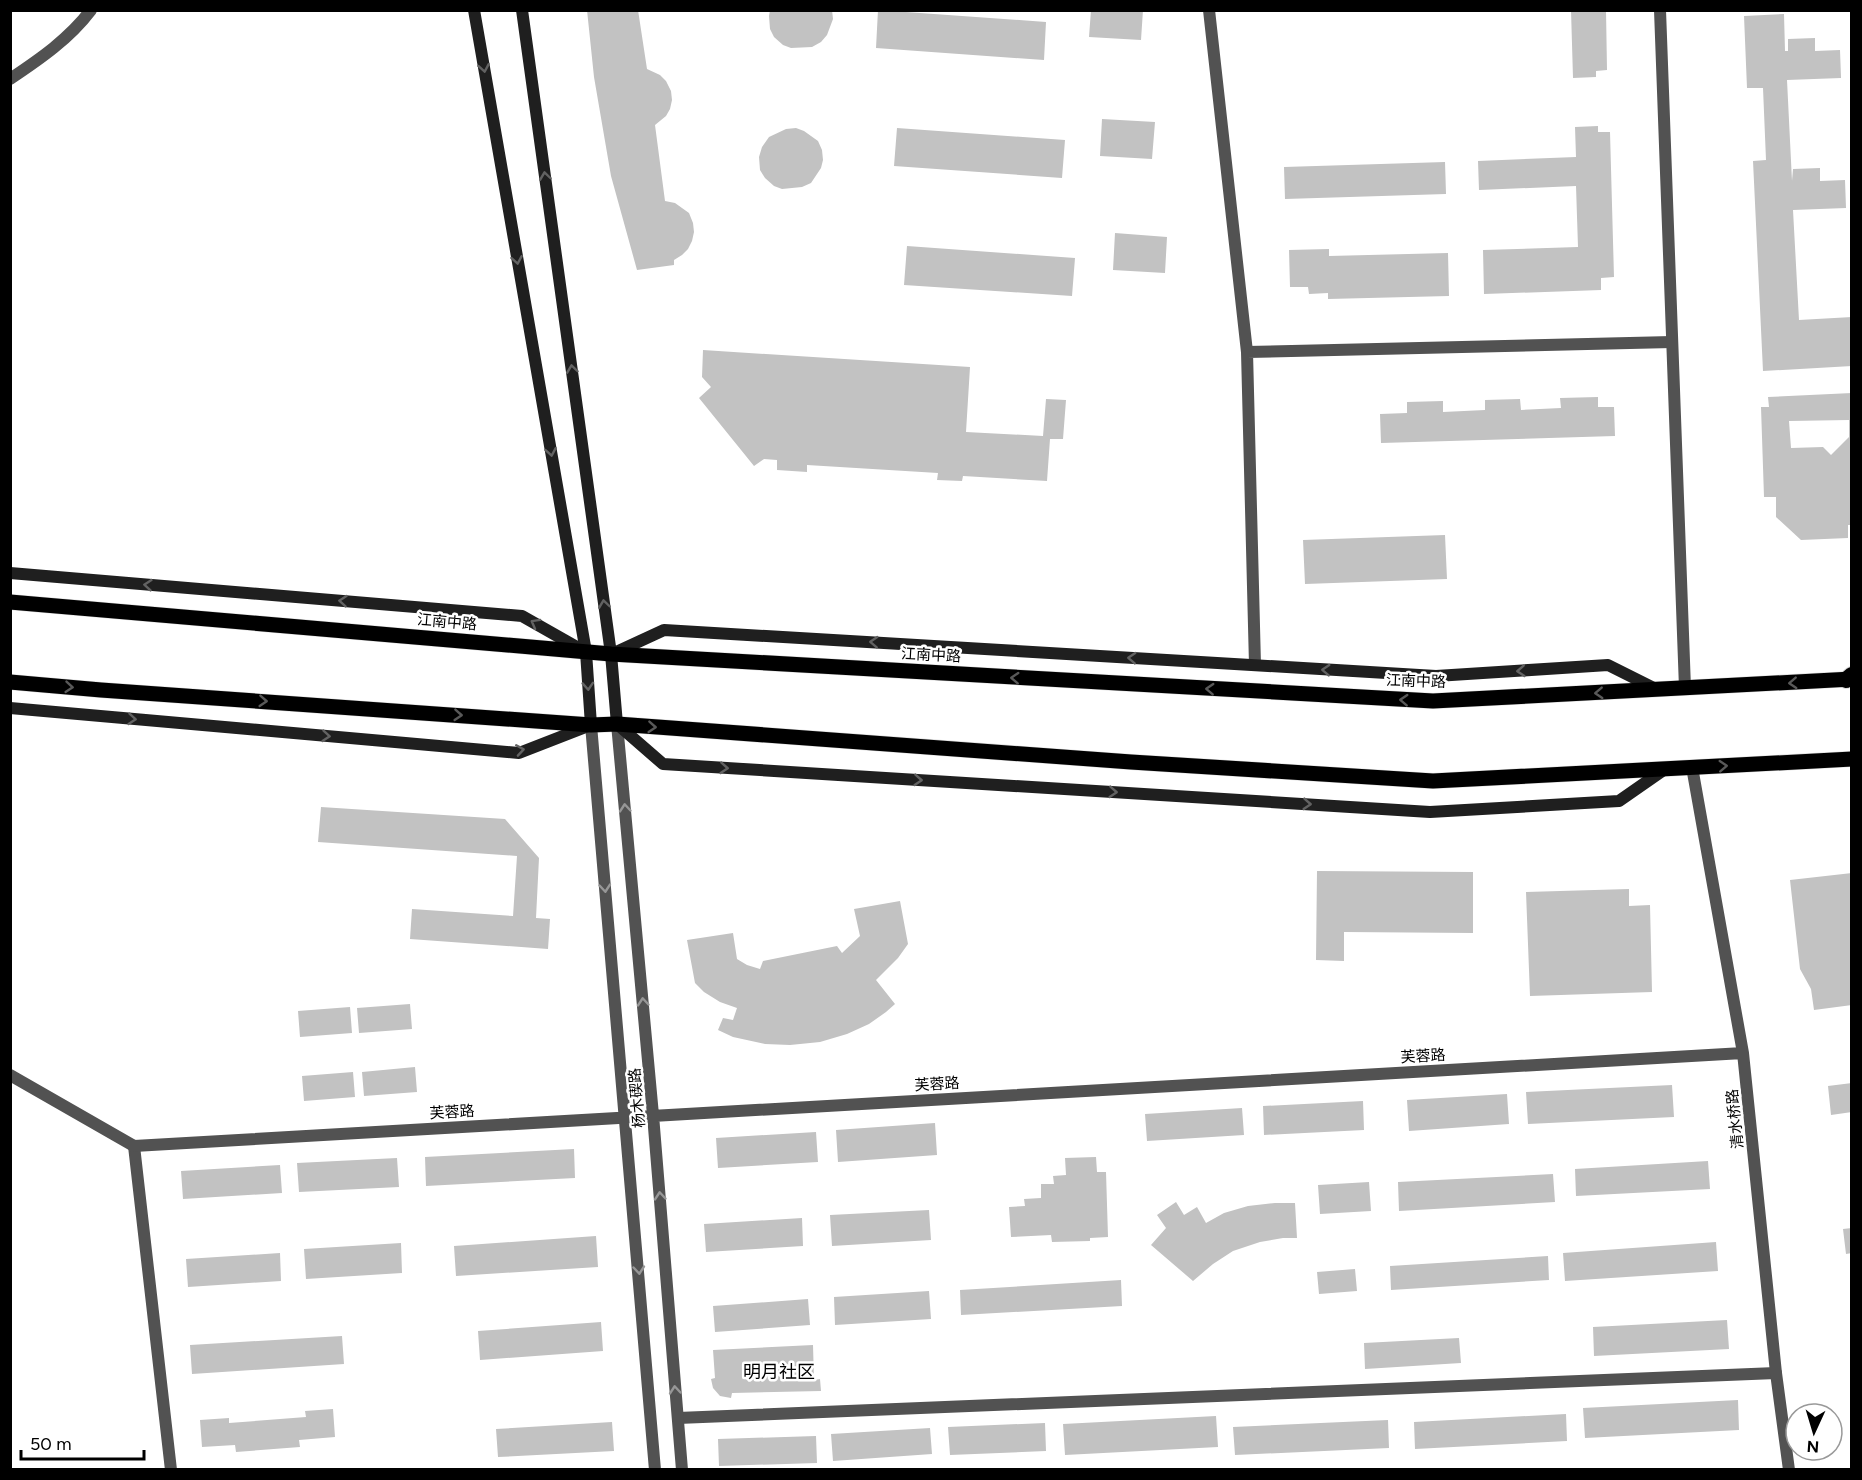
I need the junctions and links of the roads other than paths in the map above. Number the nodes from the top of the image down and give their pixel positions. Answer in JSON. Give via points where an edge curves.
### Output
{"nodes":[{"id":1,"x":91,"y":10,"type":"edge"},
{"id":2,"x":474,"y":10,"type":"edge"},
{"id":3,"x":522,"y":10,"type":"edge"},
{"id":4,"x":1209,"y":10,"type":"edge"},
{"id":5,"x":1660,"y":10,"type":"edge"},
{"id":6,"x":10,"y":79,"type":"edge"},
{"id":7,"x":1672,"y":342,"type":"junction"},
{"id":8,"x":1247,"y":352,"type":"junction"},
{"id":9,"x":10,"y":573,"type":"edge"},
{"id":10,"x":10,"y":602,"type":"edge"},
{"id":11,"x":586,"y":652,"type":"junction"},
{"id":12,"x":611,"y":654,"type":"junction"},
{"id":13,"x":1255,"y":665,"type":"junction"},
{"id":14,"x":1850,"y":678,"type":"edge"},
{"id":15,"x":10,"y":682,"type":"edge"},
{"id":16,"x":1685,"y":688,"type":"junction"},
{"id":17,"x":1658,"y":690,"type":"junction"},
{"id":18,"x":10,"y":708,"type":"edge"},
{"id":19,"x":617,"y":724,"type":"junction"},
{"id":20,"x":591,"y":725,"type":"junction"},
{"id":21,"x":1851,"y":759,"type":"edge"},
{"id":22,"x":1692,"y":767,"type":"junction"},
{"id":23,"x":1665,"y":769,"type":"junction"},
{"id":24,"x":1743,"y":1053,"type":"junction"},
{"id":25,"x":10,"y":1075,"type":"edge"},
{"id":26,"x":654,"y":1115,"type":"junction"},
{"id":27,"x":626,"y":1117,"type":"junction"},
{"id":28,"x":134,"y":1146,"type":"junction"},
{"id":29,"x":1776,"y":1373,"type":"junction"},
{"id":30,"x":678,"y":1418,"type":"junction"},
{"id":31,"x":171,"y":1470,"type":"edge"},
{"id":32,"x":655,"y":1470,"type":"edge"},
{"id":33,"x":682,"y":1470,"type":"edge"},
{"id":34,"x":1789,"y":1470,"type":"edge"}],
"edges":[{"from":1,"to":6,"type":"street","via":[[79,26]]},
{"from":2,"to":11,"type":"main road","one_way":true},
{"from":12,"to":3,"type":"main road","one_way":true},
{"from":4,"to":8,"type":"street"},
{"from":5,"to":7,"type":"street"},
{"from":7,"to":8,"type":"street"},
{"from":7,"to":16,"type":"street"},
{"from":8,"to":13,"type":"street"},
{"from":11,"to":9,"type":"main road","one_way":true,"via":[[522,616]]},
{"from":10,"to":11,"type":"main road","name":"江南中路"},
{"from":11,"to":12,"type":"main road","name":"江南中路"},
{"from":11,"to":20,"type":"main road","one_way":true},
{"from":13,"to":12,"type":"main road","one_way":true,"via":[[664,630]]},
{"from":17,"to":12,"type":"main road","name":"江南中路","one_way":true,"via":[[1433,701]]},
{"from":12,"to":19,"type":"main road"},
{"from":17,"to":13,"type":"main road","one_way":true,"via":[[1608,665],[1436,676]]},
{"from":14,"to":16,"type":"main road","name":"江南中路","one_way":true},
{"from":15,"to":20,"type":"main road","one_way":true},
{"from":16,"to":17,"type":"main road","name":"江南中路"},
{"from":18,"to":20,"type":"main road","one_way":true,"via":[[519,753]]},
{"from":19,"to":20,"type":"main road"},
{"from":19,"to":23,"type":"main road","one_way":true,"via":[[1433,781]]},
{"from":19,"to":23,"type":"main road","one_way":true,"via":[[663,764],[1430,812],[1619,801]]},
{"from":26,"to":19,"type":"street","name":"杨木碶路","one_way":true},
{"from":20,"to":27,"type":"street","name":"杨木碶路","one_way":true},
{"from":22,"to":21,"type":"main road","one_way":true},
{"from":22,"to":23,"type":"main road"},
{"from":22,"to":24,"type":"street","name":"清水桥路"},
{"from":24,"to":26,"type":"street","name":"芙蓉路"},
{"from":24,"to":29,"type":"street","name":"清水桥路"},
{"from":25,"to":28,"type":"street"},
{"from":26,"to":27,"type":"street","name":"芙蓉路"},
{"from":30,"to":26,"type":"street","name":"杨木碶路","one_way":true},
{"from":27,"to":28,"type":"street","name":"芙蓉路"},
{"from":27,"to":32,"type":"street","name":"杨木碶路","one_way":true},
{"from":28,"to":31,"type":"street"},
{"from":29,"to":30,"type":"street"},
{"from":29,"to":34,"type":"street","name":"清水桥路"},
{"from":30,"to":33,"type":"street","name":"杨木碶路"}]}
